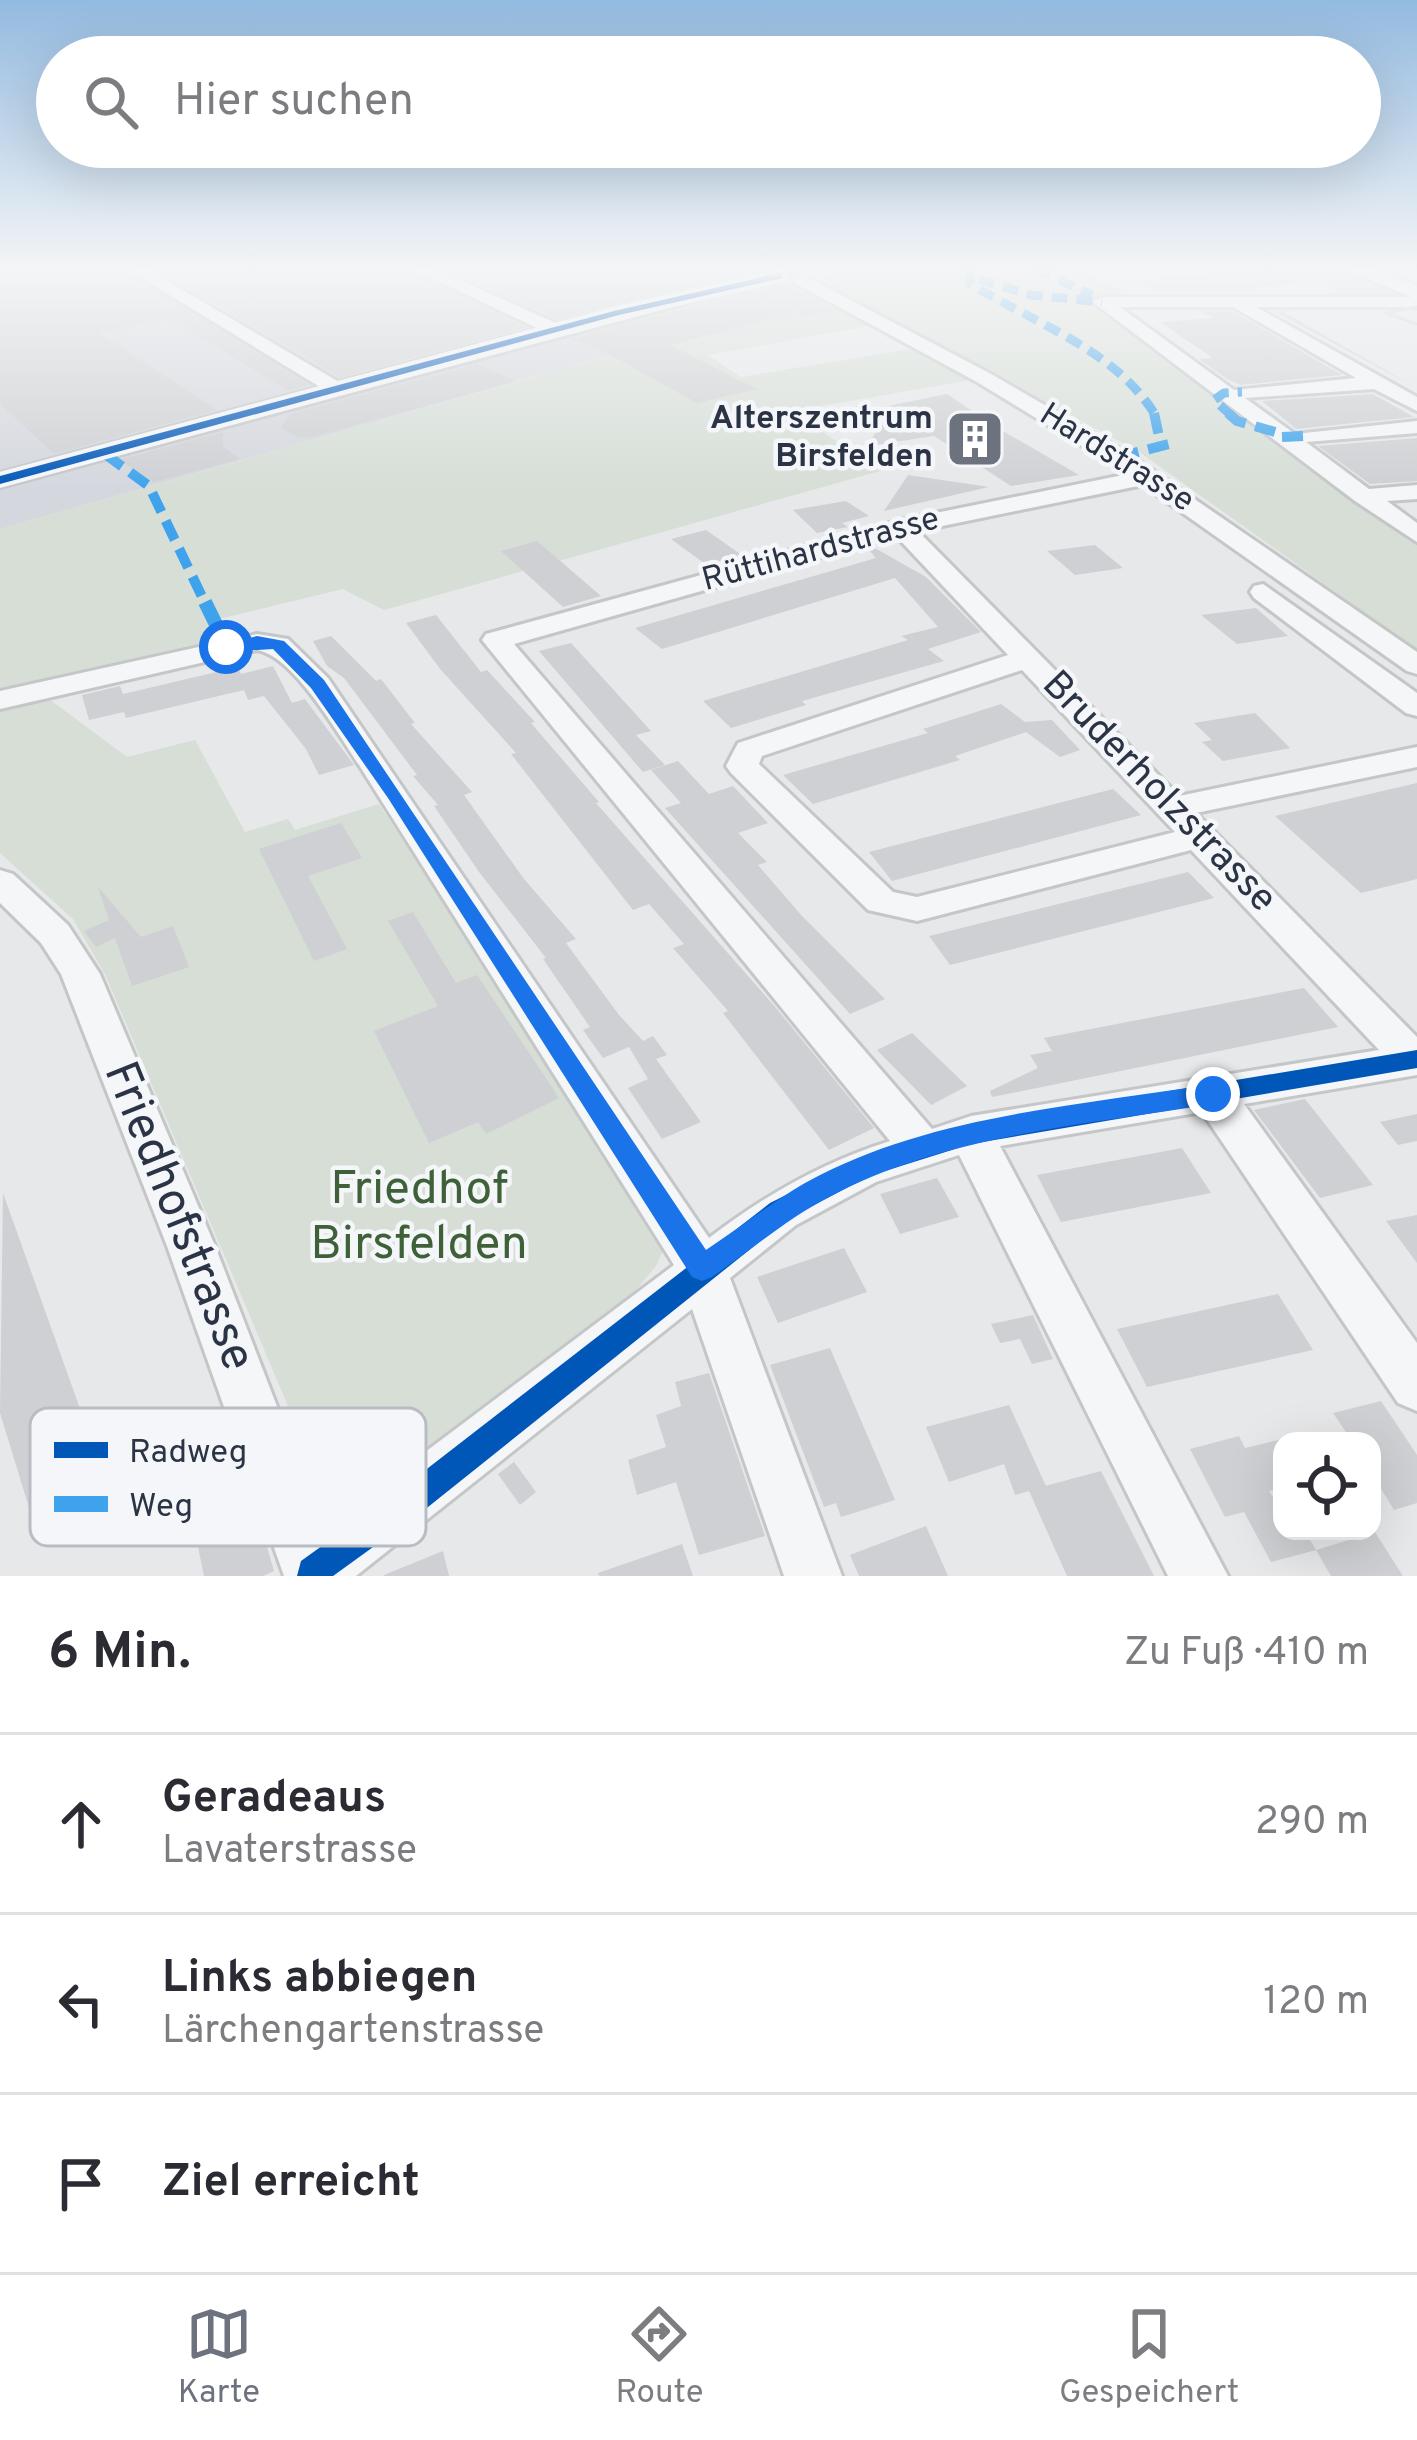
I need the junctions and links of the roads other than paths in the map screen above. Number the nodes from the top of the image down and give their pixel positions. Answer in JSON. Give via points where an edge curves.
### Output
{"nodes":[{"id":1,"x":258,"y":343,"type":"edge"},
{"id":2,"x":507,"y":343,"type":"edge"},
{"id":3,"x":922,"y":343,"type":"edge"},
{"id":4,"x":1157,"y":343,"type":"edge"},
{"id":5,"x":1307,"y":343,"type":"edge"},
{"id":6,"x":1378,"y":383,"type":"junction"},
{"id":7,"x":338,"y":390,"type":"junction"},
{"id":8,"x":1243,"y":392,"type":"dead end"},
{"id":9,"x":1413,"y":399,"type":"edge"},
{"id":10,"x":1417,"y":427,"type":"edge"},
{"id":11,"x":1304,"y":436,"type":"dead end"},
{"id":12,"x":1150,"y":478,"type":"junction"},
{"id":13,"x":0,"y":480,"type":"edge"},
{"id":14,"x":1417,"y":492,"type":"edge"},
{"id":15,"x":1363,"y":496,"type":"junction"},
{"id":16,"x":901,"y":527,"type":"junction"},
{"id":17,"x":1417,"y":535,"type":"edge"},
{"id":18,"x":1306,"y":585,"type":"junction"},
{"id":19,"x":1028,"y":658,"type":"junction"},
{"id":20,"x":1417,"y":665,"type":"edge"},
{"id":21,"x":0,"y":700,"type":"edge"},
{"id":22,"x":1417,"y":707,"type":"edge"},
{"id":23,"x":1417,"y":757,"type":"edge"},
{"id":24,"x":1174,"y":807,"type":"junction"},
{"id":25,"x":1202,"y":836,"type":"junction"},
{"id":26,"x":0,"y":882,"type":"edge"},
{"id":27,"x":1415,"y":1059,"type":"edge"},
{"id":28,"x":1213,"y":1094,"type":"junction"},
{"id":29,"x":971,"y":1134,"type":"junction"},
{"id":30,"x":921,"y":1148,"type":"junction"},
{"id":31,"x":702,"y":1268,"type":"junction"},
{"id":32,"x":1417,"y":1386,"type":"edge"},
{"id":33,"x":251,"y":1408,"type":"edge"},
{"id":34,"x":426,"y":1489,"type":"edge"},
{"id":35,"x":350,"y":1546,"type":"edge"},
{"id":36,"x":313,"y":1574,"type":"edge"},
{"id":37,"x":813,"y":1576,"type":"edge"},
{"id":38,"x":1199,"y":1576,"type":"edge"}],
"edges":[{"from":1,"to":7,"type":"street"},
{"from":2,"to":7,"type":"street"},
{"from":3,"to":12,"type":"street","name":"Hardstrasse"},
{"from":4,"to":15,"type":"street"},
{"from":5,"to":6,"type":"street"},
{"from":6,"to":8,"type":"street"},
{"from":6,"to":9,"type":"street"},
{"from":7,"to":13,"type":"street"},
{"from":10,"to":11,"type":"street"},
{"from":12,"to":16,"type":"street","name":"Rüttihardstrasse"},
{"from":12,"to":18,"type":"street","name":"Hardstrasse"},
{"from":14,"to":15,"type":"street"},
{"from":15,"to":17,"type":"street"},
{"from":16,"to":19,"type":"street","name":"Bruderholzstrasse"},
{"from":16,"to":30,"type":"street","name":"Rüttihardstrasse","via":[[496,640]]},
{"from":18,"to":20,"type":"street","name":"Hardstrasse"},
{"from":18,"to":22,"type":"street","via":[[1263,592]]},
{"from":19,"to":24,"type":"street","name":"Bruderholzstrasse"},
{"from":19,"to":25,"type":"street","via":[[748,750],[742,766],[881,902],[916,909]]},
{"from":21,"to":31,"type":"street","via":[[226,647],[269,642],[284,649],[375,764]]},
{"from":23,"to":24,"type":"street"},
{"from":24,"to":25,"type":"street","name":"Bruderholzstrasse"},
{"from":25,"to":27,"type":"street","name":"Bruderholzstrasse"},
{"from":26,"to":33,"type":"street","name":"Friedhofstrasse","via":[[55,934],[80,974]]},
{"from":27,"to":28,"type":"street"},
{"from":28,"to":29,"type":"street"},
{"from":28,"to":32,"type":"street"},
{"from":29,"to":30,"type":"street"},
{"from":29,"to":38,"type":"street"},
{"from":30,"to":31,"type":"street","via":[[817,1190]]},
{"from":31,"to":34,"type":"street"},
{"from":31,"to":37,"type":"street"},
{"from":35,"to":36,"type":"street"}]}
